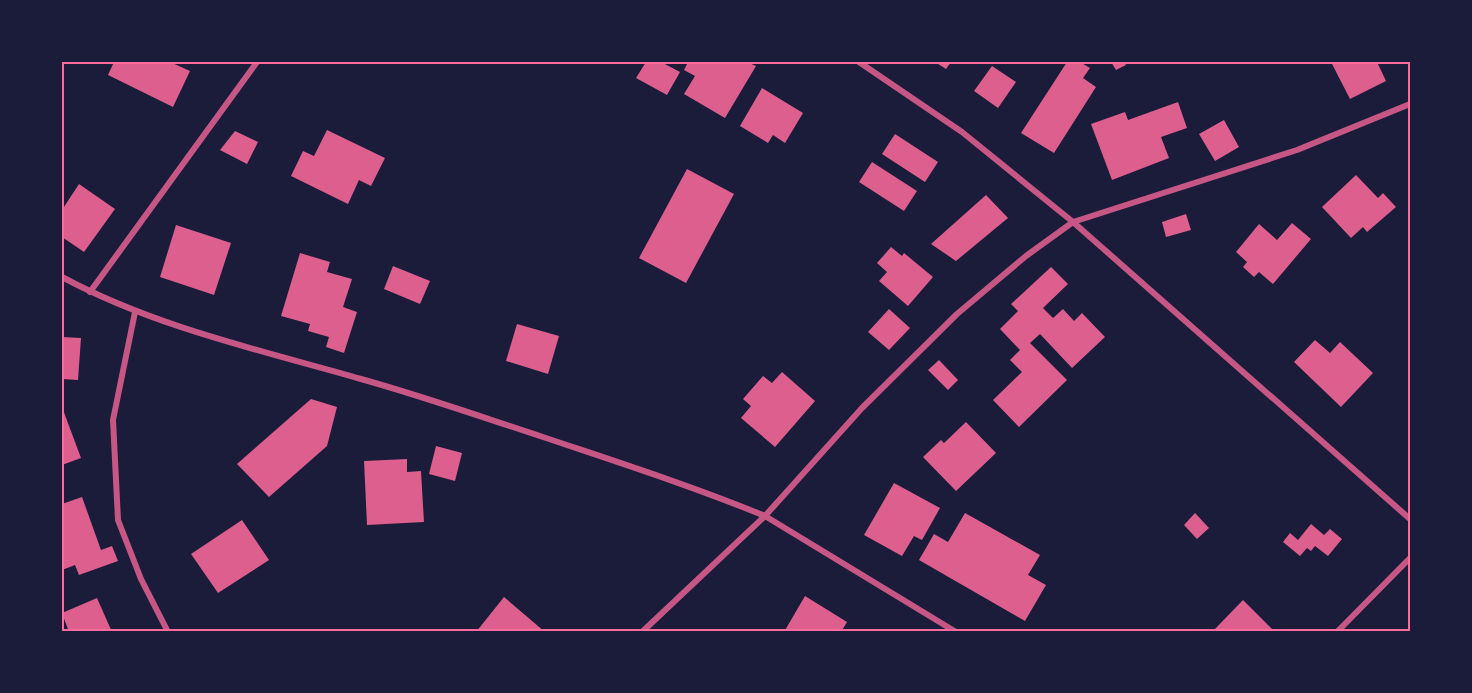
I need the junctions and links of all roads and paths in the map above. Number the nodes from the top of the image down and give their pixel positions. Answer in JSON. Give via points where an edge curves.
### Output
{"nodes":[{"id":1,"x":257,"y":62,"type":"edge"},
{"id":2,"x":859,"y":62,"type":"edge"},
{"id":3,"x":1410,"y":104,"type":"edge"},
{"id":4,"x":1073,"y":222,"type":"junction"},
{"id":5,"x":62,"y":277,"type":"edge"},
{"id":6,"x":90,"y":292,"type":"junction"},
{"id":7,"x":135,"y":312,"type":"junction"},
{"id":8,"x":765,"y":516,"type":"junction"},
{"id":9,"x":1410,"y":519,"type":"edge"},
{"id":10,"x":1410,"y":558,"type":"edge"},
{"id":11,"x":168,"y":632,"type":"edge"},
{"id":12,"x":642,"y":632,"type":"edge"},
{"id":13,"x":956,"y":632,"type":"edge"},
{"id":14,"x":1337,"y":632,"type":"edge"}],
"edges":[{"from":1,"to":6,"type":"street"},
{"from":2,"to":4,"type":"street","via":[[962,132]]},
{"from":3,"to":4,"type":"street","via":[[1297,150]]},
{"from":4,"to":8,"type":"street","via":[[957,314],[862,408]]},
{"from":4,"to":9,"type":"street"},
{"from":5,"to":6,"type":"street"},
{"from":6,"to":7,"type":"street"},
{"from":7,"to":8,"type":"street","via":[[458,409]]},
{"from":7,"to":11,"type":"street","via":[[113,420],[118,520],[141,579]]},
{"from":8,"to":12,"type":"street"},
{"from":8,"to":13,"type":"street"},
{"from":10,"to":14,"type":"street"}]}
